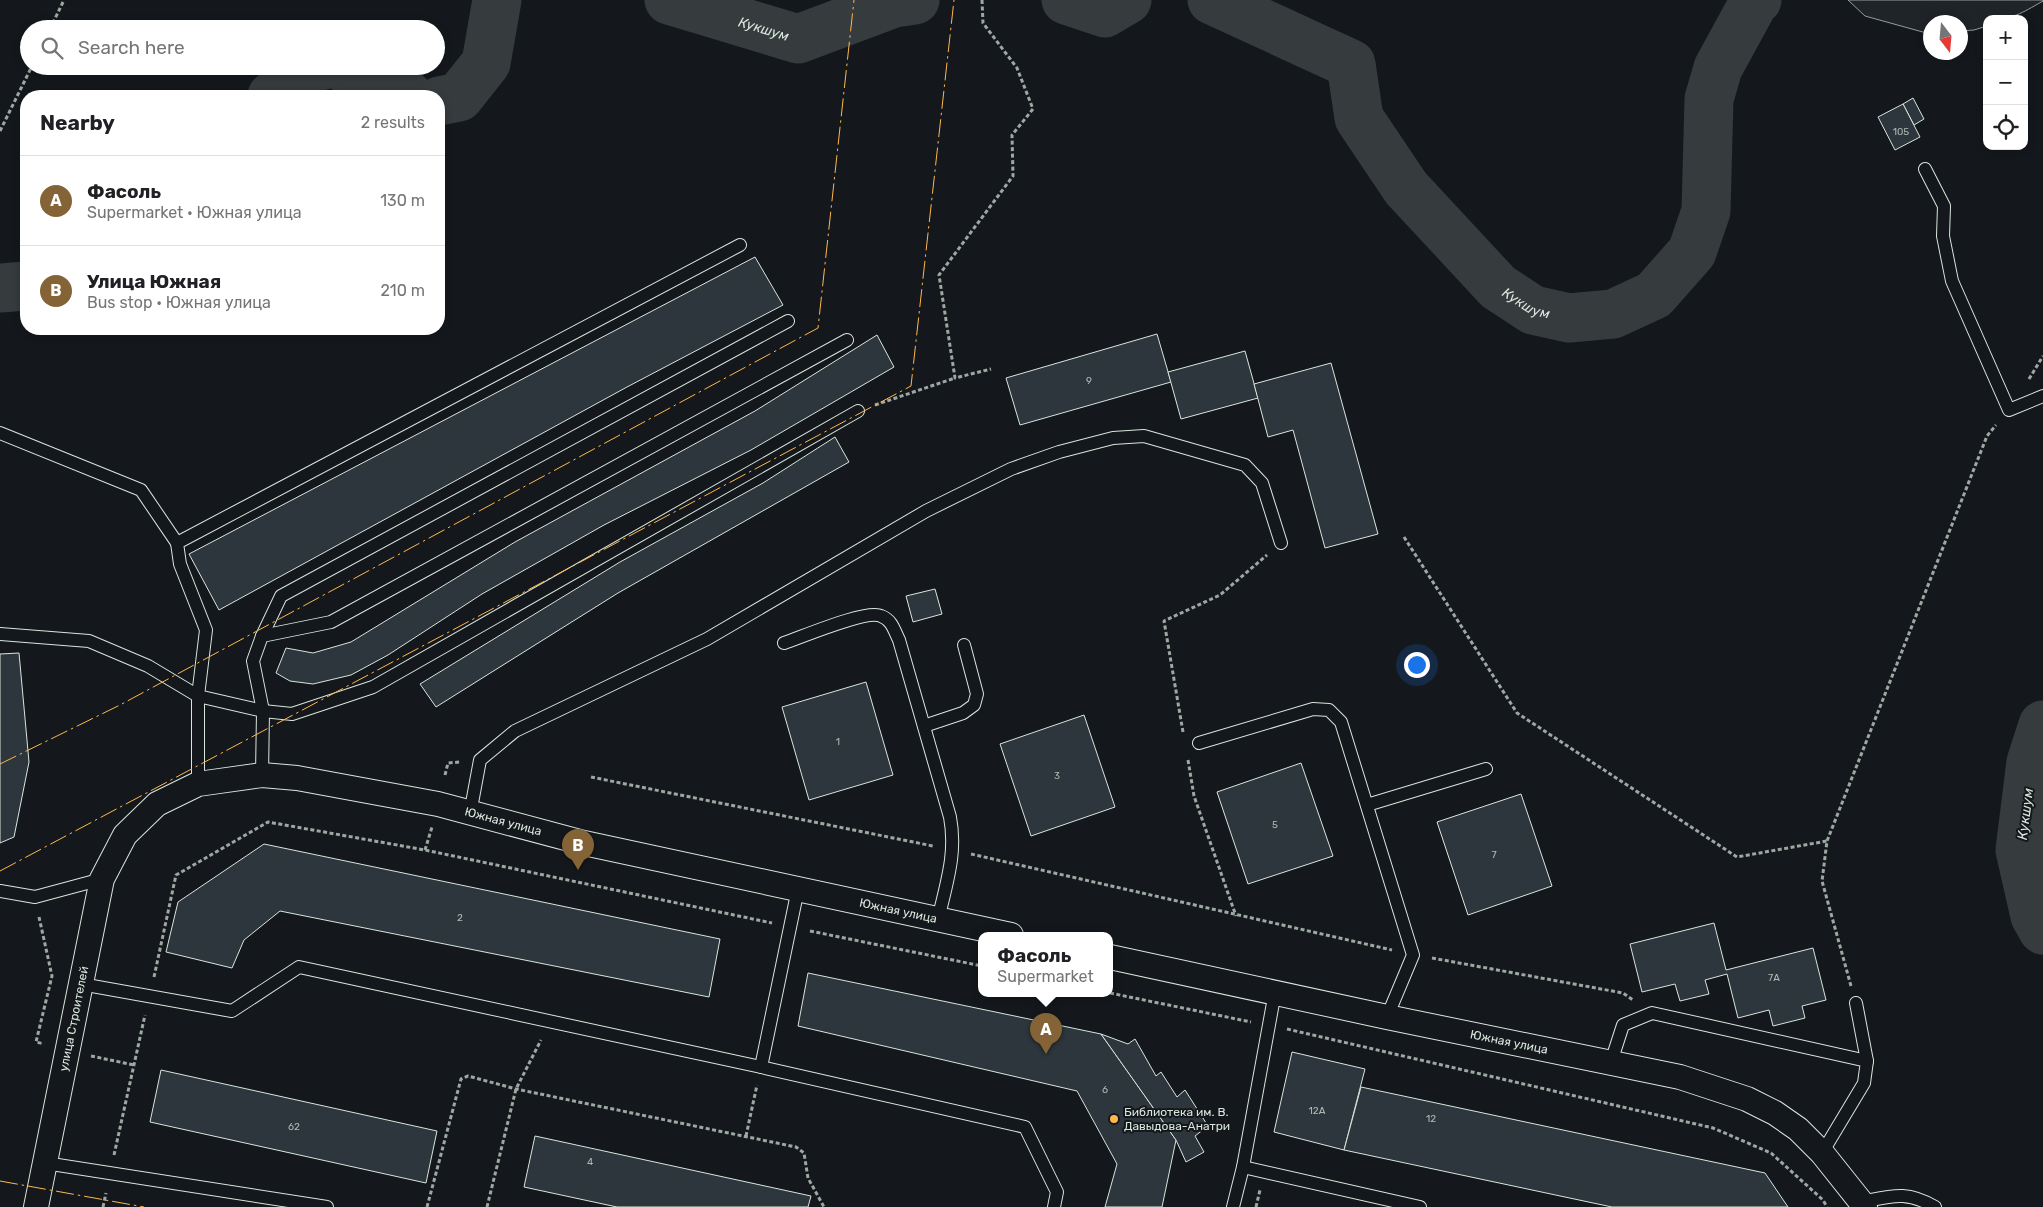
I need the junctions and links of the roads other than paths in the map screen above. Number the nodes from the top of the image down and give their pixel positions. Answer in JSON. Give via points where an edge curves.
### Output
{"nodes":[{"id":1,"x":1926,"y":169,"type":"dead end"},
{"id":2,"x":740,"y":244,"type":"dead end"},
{"id":3,"x":788,"y":321,"type":"dead end"},
{"id":4,"x":847,"y":340,"type":"dead end"},
{"id":5,"x":2043,"y":396,"type":"edge"},
{"id":6,"x":858,"y":411,"type":"road end"},
{"id":7,"x":0,"y":432,"type":"edge"},
{"id":8,"x":177,"y":543,"type":"junction"},
{"id":9,"x":1281,"y":543,"type":"road end"},
{"id":10,"x":0,"y":634,"type":"edge"},
{"id":11,"x":262,"y":636,"type":"junction"},
{"id":12,"x":784,"y":643,"type":"dead end"},
{"id":13,"x":964,"y":645,"type":"dead end"},
{"id":14,"x":198,"y":696,"type":"junction"},
{"id":15,"x":263,"y":711,"type":"junction"},
{"id":16,"x":924,"y":726,"type":"junction"},
{"id":17,"x":1199,"y":744,"type":"dead end"},
{"id":18,"x":1486,"y":769,"type":"dead end"},
{"id":19,"x":262,"y":775,"type":"junction"},
{"id":20,"x":198,"y":784,"type":"junction"},
{"id":21,"x":1367,"y":805,"type":"junction"},
{"id":22,"x":470,"y":814,"type":"junction"},
{"id":23,"x":125,"y":836,"type":"joint"},
{"id":24,"x":102,"y":879,"type":"junction"},
{"id":25,"x":798,"y":889,"type":"junction"},
{"id":26,"x":0,"y":891,"type":"edge"},
{"id":27,"x":938,"y":920,"type":"junction"},
{"id":28,"x":996,"y":932,"type":"edge"},
{"id":29,"x":1113,"y":957,"type":"edge"},
{"id":30,"x":81,"y":984,"type":"junction"},
{"id":31,"x":1275,"y":992,"type":"junction"},
{"id":32,"x":1856,"y":1003,"type":"road end"},
{"id":33,"x":1387,"y":1017,"type":"junction"},
{"id":34,"x":1867,"y":1061,"type":"junction"},
{"id":35,"x":1611,"y":1062,"type":"junction"},
{"id":36,"x":761,"y":1067,"type":"junction"},
{"id":37,"x":1822,"y":1153,"type":"junction"},
{"id":38,"x":45,"y":1163,"type":"junction"},
{"id":39,"x":1243,"y":1168,"type":"junction"},
{"id":40,"x":1863,"y":1204,"type":"edge"},
{"id":41,"x":36,"y":1207,"type":"edge"},
{"id":42,"x":327,"y":1207,"type":"edge"},
{"id":43,"x":1054,"y":1207,"type":"edge"},
{"id":44,"x":1234,"y":1207,"type":"edge"},
{"id":45,"x":1420,"y":1207,"type":"edge"},
{"id":46,"x":1936,"y":1207,"type":"edge"}],
"edges":[{"from":1,"to":5,"type":"lane","via":[[1944,206],[1943,236],[1952,281],[2009,410]]},
{"from":2,"to":8,"type":"lane"},
{"from":3,"to":11,"type":"lane","via":[[281,596]]},
{"from":4,"to":11,"type":"lane","via":[[331,622]]},
{"from":6,"to":15,"type":"lane","via":[[373,687],[292,714]]},
{"from":7,"to":8,"type":"lane","via":[[141,490]]},
{"from":8,"to":14,"type":"lane","via":[[180,564],[206,630]]},
{"from":9,"to":22,"type":"lane","via":[[1262,483],[1245,465],[1144,436],[1113,438],[1058,452],[1011,469],[926,511],[707,639],[515,730],[480,760]]},
{"from":10,"to":14,"type":"lane","via":[[89,641],[148,666]]},
{"from":11,"to":15,"type":"lane","via":[[253,661]]},
{"from":12,"to":16,"type":"lane","via":[[864,615],[880,614],[890,621],[899,640]]},
{"from":13,"to":16,"type":"lane","via":[[977,694],[974,704],[963,713]]},
{"from":14,"to":15,"type":"lane"},
{"from":14,"to":20,"type":"lane"},
{"from":15,"to":19,"type":"lane"},
{"from":16,"to":27,"type":"lane","via":[[950,817],[954,850]]},
{"from":17,"to":21,"type":"lane","via":[[1313,709],[1330,710],[1341,722]]},
{"from":18,"to":21,"type":"lane"},
{"from":19,"to":20,"type":"street","name":"Южная улица"},
{"from":19,"to":22,"type":"street","name":"Южная улица","via":[[297,778],[438,804]]},
{"from":20,"to":23,"type":"street","name":"Южная улица","via":[[157,804]]},
{"from":21,"to":33,"type":"lane","via":[[1413,955]]},
{"from":22,"to":25,"type":"street","name":"Южная улица","via":[[584,843]]},
{"from":23,"to":24,"type":"street","name":"улица Строителей"},
{"from":24,"to":26,"type":"lane","via":[[35,897]]},
{"from":24,"to":30,"type":"street","name":"улица Строителей"},
{"from":25,"to":27,"type":"street","name":"Южная улица"},
{"from":25,"to":36,"type":"lane"},
{"from":27,"to":28,"type":"street","name":"Южная улица"},
{"from":29,"to":31,"type":"street","name":"Южная улица"},
{"from":30,"to":36,"type":"lane","via":[[232,1011],[299,967]]},
{"from":30,"to":38,"type":"street","name":"улица Строителей"},
{"from":31,"to":33,"type":"street","name":"Южная улица"},
{"from":31,"to":39,"type":"lane"},
{"from":32,"to":34,"type":"lane"},
{"from":33,"to":35,"type":"street","name":"Южная улица"},
{"from":34,"to":35,"type":"lane","via":[[1652,1013],[1623,1025]]},
{"from":34,"to":37,"type":"lane","via":[[1864,1083]]},
{"from":35,"to":37,"type":"street","name":"Южная улица","via":[[1680,1077],[1747,1099],[1798,1129]]},
{"from":36,"to":43,"type":"lane","via":[[1025,1127],[1057,1192]]},
{"from":37,"to":40,"type":"street","name":"Южная улица"},
{"from":38,"to":41,"type":"street","name":"улица Строителей"},
{"from":38,"to":42,"type":"lane"},
{"from":39,"to":44,"type":"lane"},
{"from":39,"to":45,"type":"lane"},
{"from":40,"to":46,"type":"lane","via":[[1902,1195],[1921,1198]]}]}
